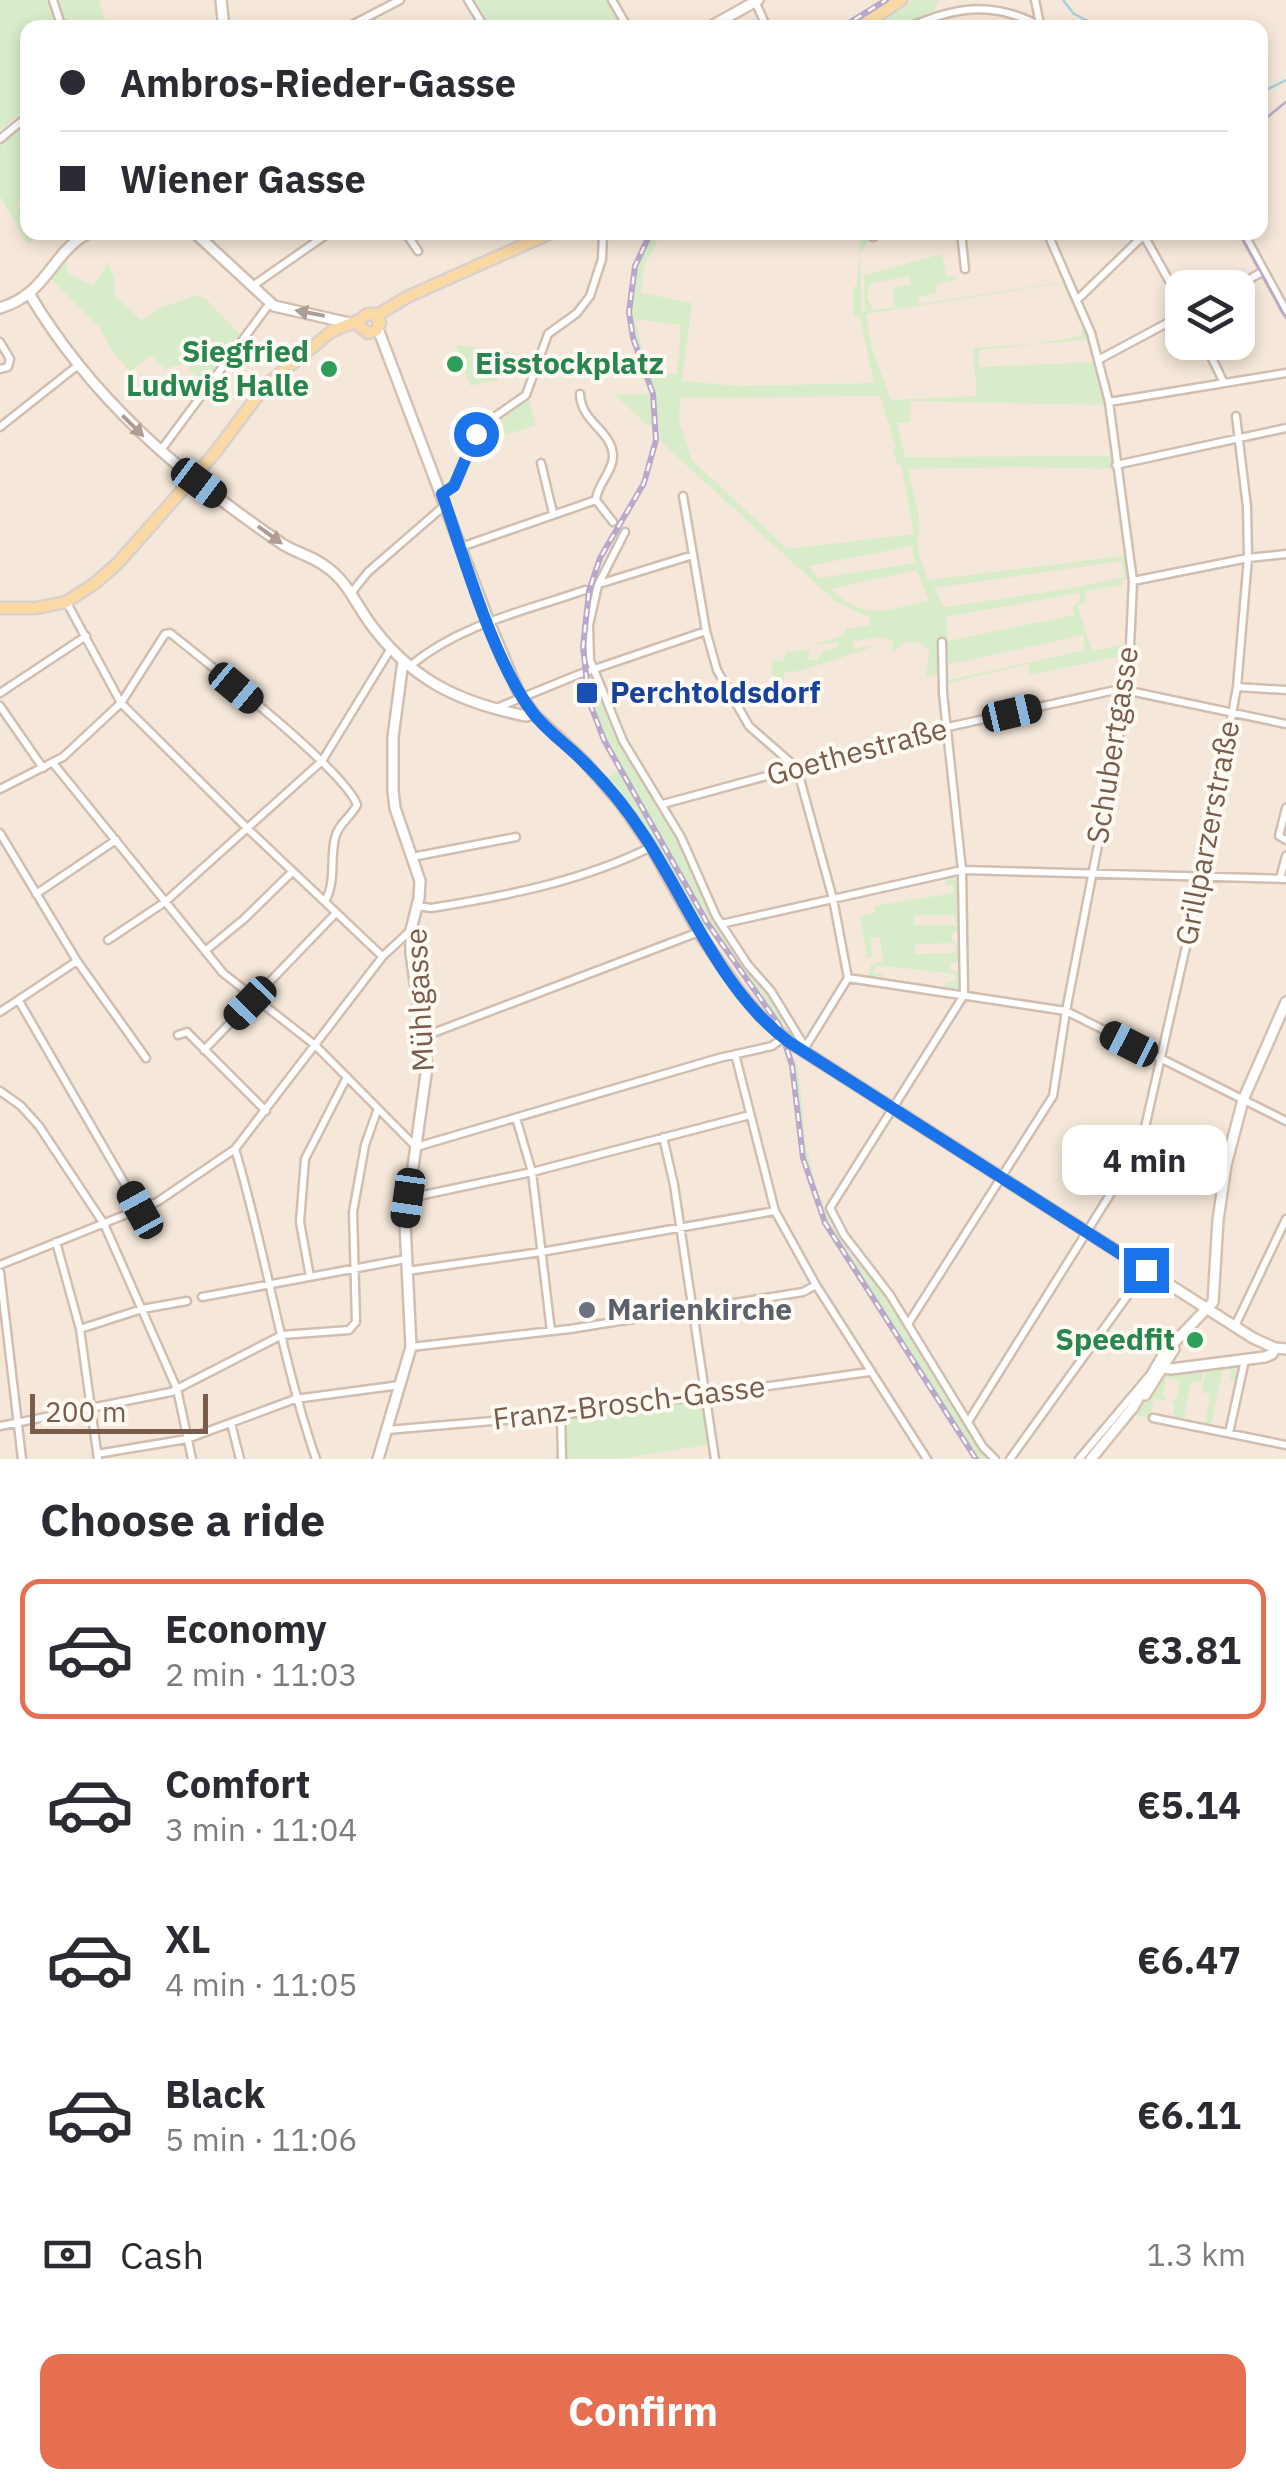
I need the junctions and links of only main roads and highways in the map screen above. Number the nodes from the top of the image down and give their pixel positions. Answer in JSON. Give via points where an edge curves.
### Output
{"nodes":[{"id":1,"x":900,"y":0,"type":"edge"},
{"id":2,"x":757,"y":1,"type":"edge"},
{"id":3,"x":723,"y":20,"type":"edge"},
{"id":4,"x":871,"y":20,"type":"edge"},
{"id":5,"x":75,"y":240,"type":"edge"},
{"id":6,"x":203,"y":240,"type":"edge"},
{"id":7,"x":535,"y":240,"type":"edge"},
{"id":8,"x":30,"y":295,"type":"junction"},
{"id":9,"x":0,"y":308,"type":"edge"},
{"id":10,"x":367,"y":324,"type":"junction"},
{"id":11,"x":192,"y":477,"type":"junction"},
{"id":12,"x":0,"y":608,"type":"edge"},
{"id":13,"x":407,"y":664,"type":"junction"},
{"id":14,"x":534,"y":714,"type":"junction"},
{"id":15,"x":1286,"y":1002,"type":"edge"},
{"id":16,"x":1208,"y":1308,"type":"junction"},
{"id":17,"x":1277,"y":1351,"type":"edge"},
{"id":18,"x":1156,"y":1370,"type":"junction"},
{"id":19,"x":378,"y":1459,"type":"edge"},
{"id":20,"x":1091,"y":1459,"type":"edge"}],
"edges":[{"from":1,"to":4,"type":"main road"},
{"from":2,"to":3,"type":"main road"},
{"from":5,"to":8,"type":"main road"},
{"from":10,"to":6,"type":"main road","one_way":true,"via":[[270,303]]},
{"from":7,"to":10,"type":"main road","via":[[399,301]]},
{"from":8,"to":9,"type":"main road"},
{"from":8,"to":11,"type":"main road","one_way":true,"via":[[92,386]]},
{"from":10,"to":11,"type":"main road","via":[[316,344],[265,386]]},
{"from":10,"to":14,"type":"main road","via":[[385,349],[489,622]]},
{"from":11,"to":12,"type":"main road","via":[[118,563],[85,590],[66,602]]},
{"from":11,"to":13,"type":"main road","one_way":true,"via":[[281,544],[326,566]]},
{"from":13,"to":14,"type":"main road","via":[[466,702]]},
{"from":13,"to":19,"type":"main road","name":"Mühlgasse","via":[[393,737],[393,791],[420,887],[411,935],[427,1068],[404,1237],[411,1347]]},
{"from":14,"to":16,"type":"main road","via":[[611,790],[740,992],[780,1035]]},
{"from":15,"to":16,"type":"main road","via":[[1243,1100],[1226,1165]]},
{"from":16,"to":17,"type":"main road"},
{"from":16,"to":18,"type":"main road"},
{"from":17,"to":18,"type":"main road"},
{"from":18,"to":20,"type":"main road"}]}
